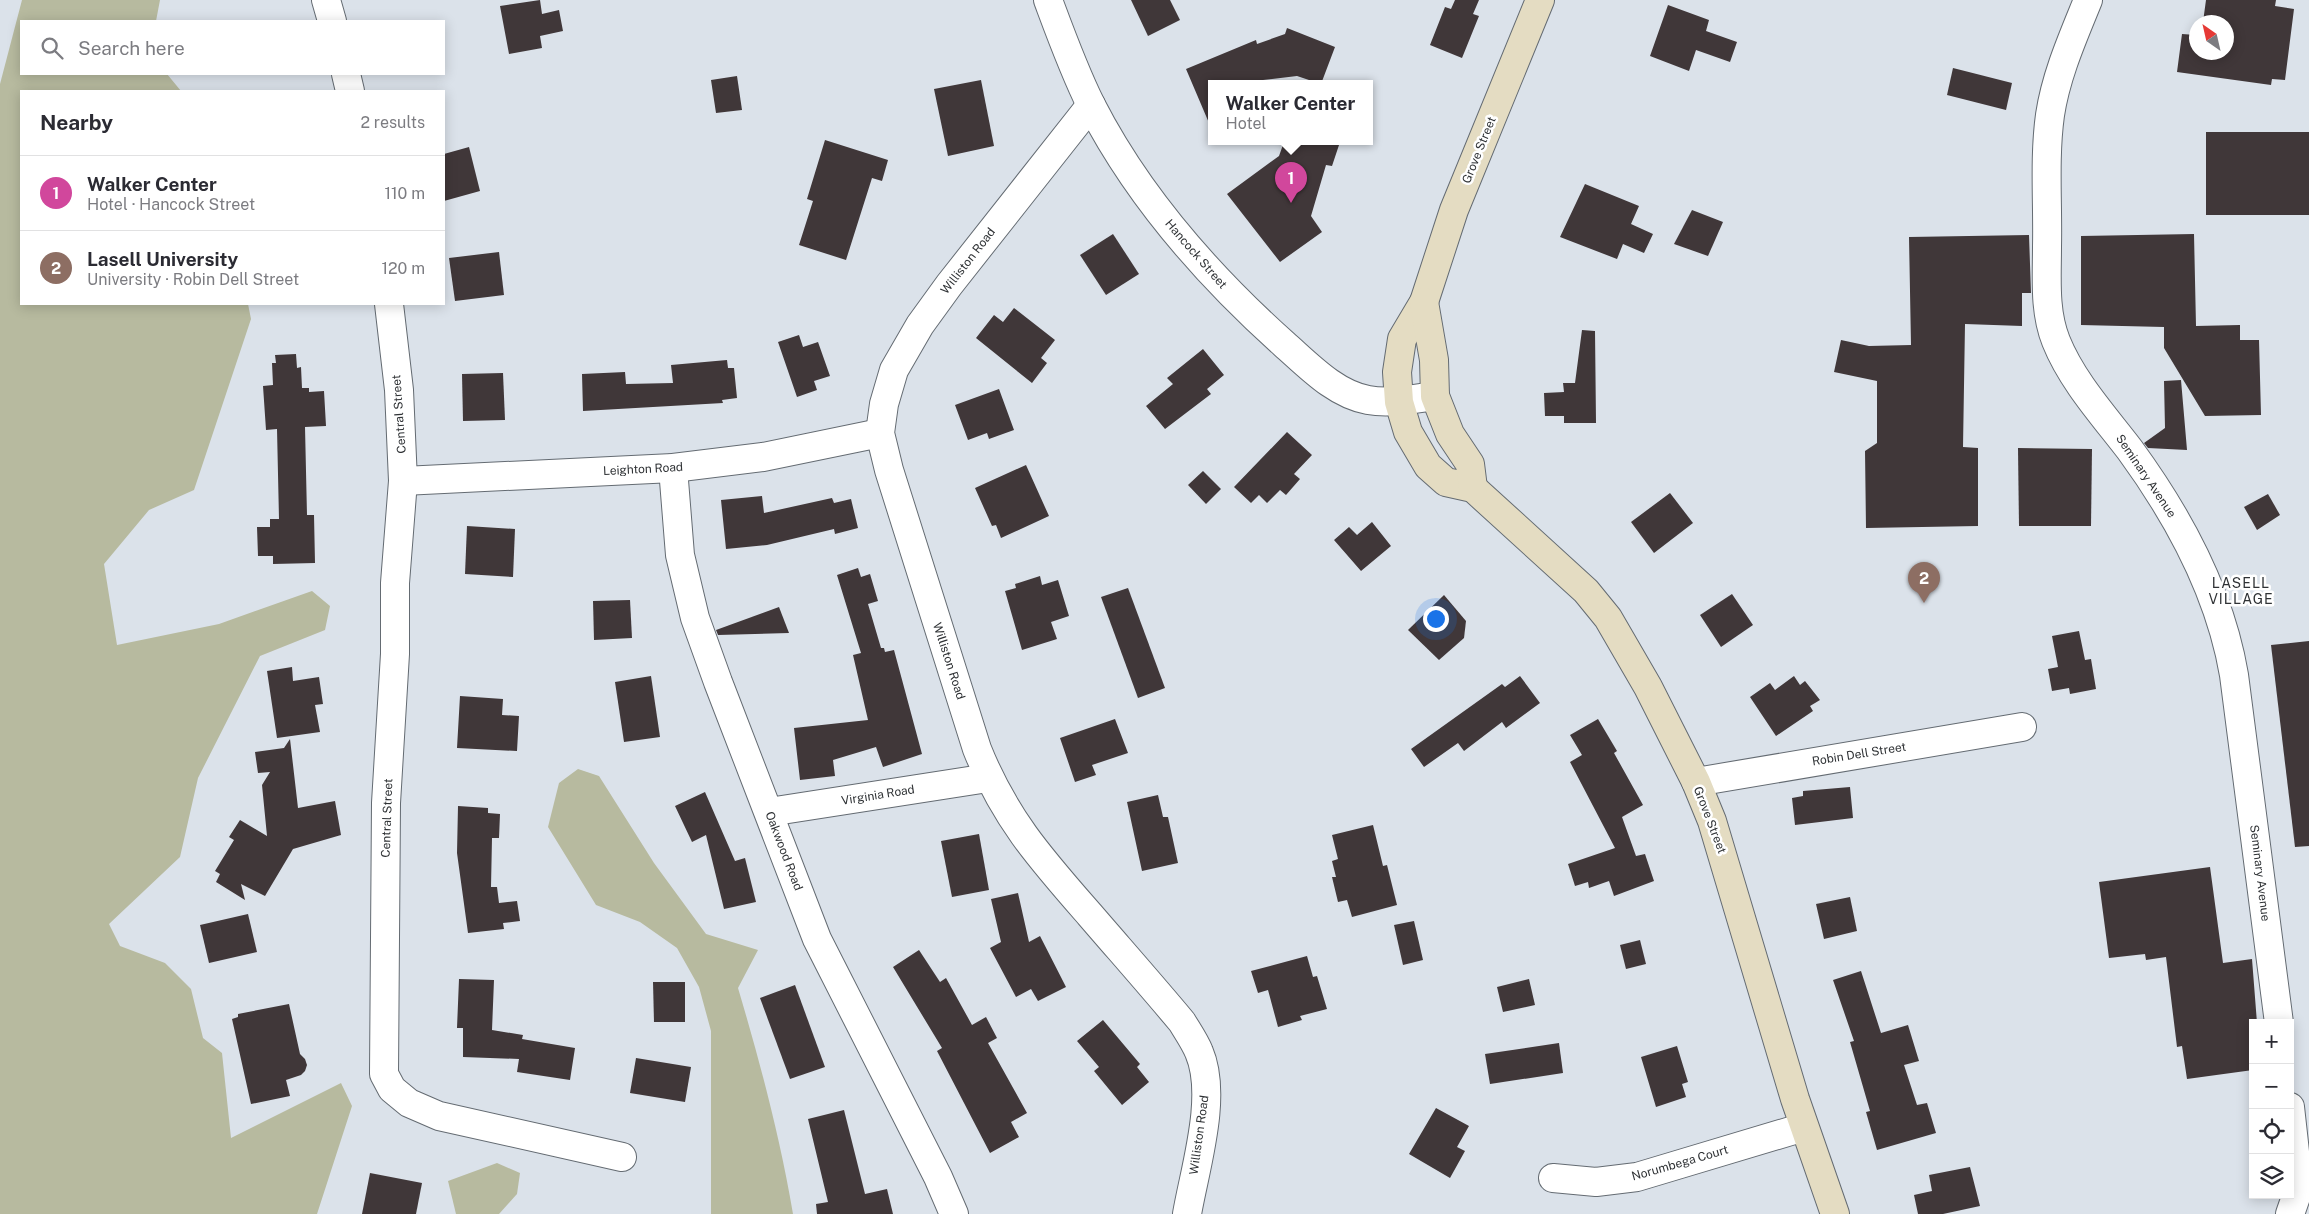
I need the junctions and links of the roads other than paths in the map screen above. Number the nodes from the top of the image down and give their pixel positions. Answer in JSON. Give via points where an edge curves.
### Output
{"nodes":[{"id":1,"x":326,"y":0,"type":"edge"},
{"id":2,"x":1048,"y":0,"type":"edge"},
{"id":3,"x":1540,"y":0,"type":"edge"},
{"id":4,"x":2088,"y":0,"type":"edge"},
{"id":5,"x":332,"y":20,"type":"edge"},
{"id":6,"x":346,"y":75,"type":"edge"},
{"id":7,"x":350,"y":90,"type":"edge"},
{"id":8,"x":1091,"y":104,"type":"junction"},
{"id":9,"x":1424,"y":302,"type":"junction"},
{"id":10,"x":388,"y":305,"type":"edge"},
{"id":11,"x":1435,"y":396,"type":"junction"},
{"id":12,"x":1399,"y":402,"type":"junction"},
{"id":13,"x":880,"y":433,"type":"junction"},
{"id":14,"x":673,"y":468,"type":"junction"},
{"id":15,"x":403,"y":481,"type":"junction"},
{"id":16,"x":1473,"y":488,"type":"junction"},
{"id":17,"x":2022,"y":727,"type":"dead end"},
{"id":18,"x":988,"y":778,"type":"junction"},
{"id":19,"x":1696,"y":782,"type":"junction"},
{"id":20,"x":768,"y":812,"type":"junction"},
{"id":21,"x":2278,"y":1019,"type":"edge"},
{"id":22,"x":2290,"y":1109,"type":"edge"},
{"id":23,"x":1804,"y":1127,"type":"junction"},
{"id":24,"x":622,"y":1157,"type":"dead end"},
{"id":25,"x":1552,"y":1178,"type":"dead end"},
{"id":26,"x":954,"y":1214,"type":"edge"},
{"id":27,"x":1187,"y":1214,"type":"edge"},
{"id":28,"x":1835,"y":1214,"type":"edge"},
{"id":29,"x":2290,"y":1214,"type":"edge"}],
"edges":[{"from":1,"to":5,"type":"street"},
{"from":2,"to":8,"type":"street","name":"Hancock Street"},
{"from":3,"to":9,"type":"main road","name":"Grove Street","via":[[1454,210]]},
{"from":4,"to":21,"type":"street","name":"Seminary Avenue","via":[[2058,81],[2050,116],[2047,302],[2050,320],[2056,341],[2073,372],[2153,482],[2210,588],[2234,674]]},
{"from":6,"to":7,"type":"street"},
{"from":8,"to":12,"type":"street","name":"Hancock Street","via":[[1139,185],[1168,224],[1246,310],[1339,390],[1367,400]]},
{"from":8,"to":13,"type":"street","name":"Williston Road","via":[[920,325],[894,370]]},
{"from":9,"to":11,"type":"main road","name":"Grove Street","via":[[1434,360]]},
{"from":9,"to":12,"type":"main road","name":"Grove Street","via":[[1402,339],[1397,372]]},
{"from":10,"to":15,"type":"street","name":"Central Street","via":[[399,390]]},
{"from":11,"to":12,"type":"street","name":"Hancock Street"},
{"from":11,"to":16,"type":"main road","name":"Grove Street","via":[[1450,434],[1470,464]]},
{"from":12,"to":16,"type":"main road","name":"Grove Street","via":[[1408,432],[1428,466],[1446,482]]},
{"from":13,"to":14,"type":"street","name":"Leighton Road","via":[[763,458]]},
{"from":13,"to":18,"type":"street","name":"Williston Road","via":[[912,544]]},
{"from":14,"to":15,"type":"street","name":"Leighton Road"},
{"from":14,"to":20,"type":"street","name":"Oakwood Road","via":[[680,555],[695,618]]},
{"from":15,"to":24,"type":"street","name":"Central Street","via":[[395,583],[395,654],[386,803],[384,1074],[392,1089],[409,1103],[440,1116]]},
{"from":16,"to":19,"type":"main road","name":"Grove Street","via":[[1586,591],[1603,612],[1634,660]]},
{"from":17,"to":19,"type":"street","name":"Robin Dell Street"},
{"from":18,"to":20,"type":"street","name":"Virginia Road"},
{"from":18,"to":27,"type":"street","name":"Williston Road","via":[[1032,849],[1182,1022],[1200,1053],[1206,1086],[1204,1122]]},
{"from":19,"to":23,"type":"main road","name":"Grove Street","via":[[1728,869]]},
{"from":20,"to":26,"type":"street","name":"Oakwood Road","via":[[818,939]]},
{"from":22,"to":29,"type":"street","via":[[2299,1188]]},
{"from":23,"to":25,"type":"street","name":"Norumbega Court","via":[[1638,1177],[1596,1182]]},
{"from":23,"to":28,"type":"main road","name":"Grove Street"}]}
